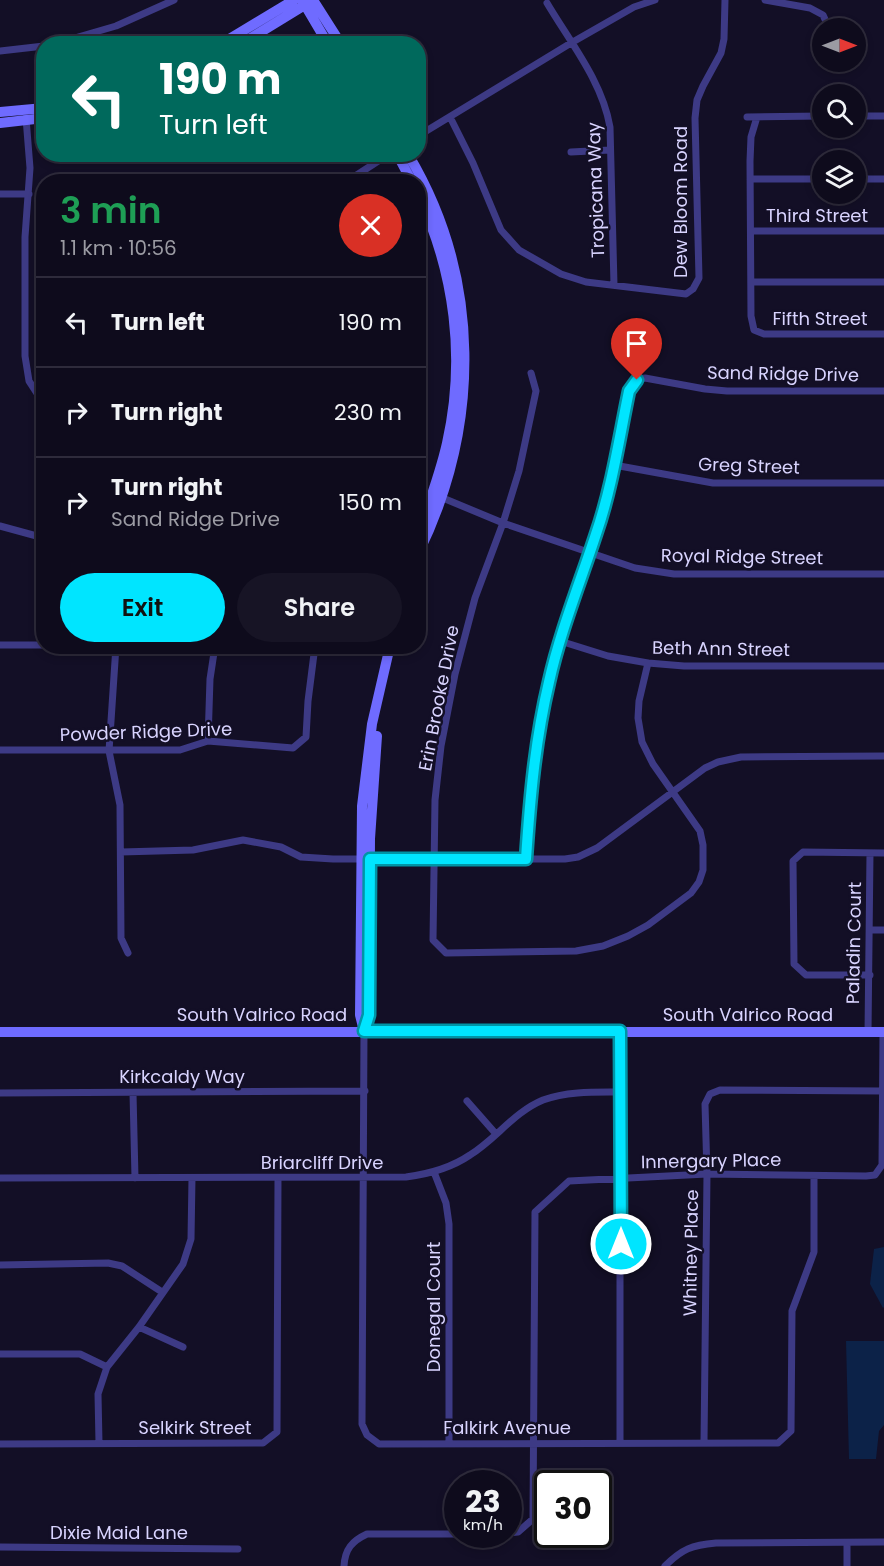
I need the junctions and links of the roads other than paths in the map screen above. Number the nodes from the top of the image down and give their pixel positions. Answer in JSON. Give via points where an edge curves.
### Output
{"nodes":[{"id":1,"x":174,"y":0,"type":"edge"},
{"id":2,"x":294,"y":0,"type":"edge"},
{"id":3,"x":655,"y":0,"type":"edge"},
{"id":4,"x":724,"y":0,"type":"edge"},
{"id":5,"x":765,"y":0,"type":"edge"},
{"id":6,"x":306,"y":2,"type":"edge"},
{"id":7,"x":547,"y":3,"type":"dead end"},
{"id":8,"x":824,"y":18,"type":"edge"},
{"id":9,"x":82,"y":36,"type":"edge"},
{"id":10,"x":234,"y":36,"type":"edge"},
{"id":11,"x":253,"y":36,"type":"edge"},
{"id":12,"x":324,"y":36,"type":"edge"},
{"id":13,"x":334,"y":36,"type":"edge"},
{"id":14,"x":571,"y":43,"type":"junction"},
{"id":15,"x":36,"y":47,"type":"edge"},
{"id":16,"x":0,"y":51,"type":"edge"},
{"id":17,"x":36,"y":111,"type":"edge"},
{"id":18,"x":0,"y":112,"type":"edge"},
{"id":19,"x":26,"y":115,"type":"junction"},
{"id":20,"x":812,"y":116,"type":"edge"},
{"id":21,"x":866,"y":116,"type":"edge"},
{"id":22,"x":884,"y":116,"type":"edge"},
{"id":23,"x":36,"y":117,"type":"edge"},
{"id":24,"x":450,"y":117,"type":"junction"},
{"id":25,"x":747,"y":117,"type":"dead end"},
{"id":26,"x":757,"y":117,"type":"junction"},
{"id":27,"x":0,"y":123,"type":"edge"},
{"id":28,"x":426,"y":131,"type":"edge"},
{"id":29,"x":610,"y":150,"type":"junction"},
{"id":30,"x":571,"y":152,"type":"dead end"},
{"id":31,"x":377,"y":162,"type":"edge"},
{"id":32,"x":358,"y":174,"type":"edge"},
{"id":33,"x":750,"y":179,"type":"junction"},
{"id":34,"x":812,"y":179,"type":"edge"},
{"id":35,"x":866,"y":179,"type":"edge"},
{"id":36,"x":884,"y":179,"type":"edge"},
{"id":37,"x":426,"y":187,"type":"edge"},
{"id":38,"x":0,"y":194,"type":"edge"},
{"id":39,"x":29,"y":194,"type":"junction"},
{"id":40,"x":426,"y":213,"type":"edge"},
{"id":41,"x":751,"y":231,"type":"junction"},
{"id":42,"x":884,"y":231,"type":"edge"},
{"id":43,"x":751,"y":282,"type":"junction"},
{"id":44,"x":884,"y":282,"type":"edge"},
{"id":45,"x":614,"y":285,"type":"junction"},
{"id":46,"x":884,"y":334,"type":"edge"},
{"id":47,"x":531,"y":373,"type":"dead end"},
{"id":48,"x":884,"y":391,"type":"edge"},
{"id":49,"x":36,"y":392,"type":"edge"},
{"id":50,"x":614,"y":465,"type":"junction"},
{"id":51,"x":884,"y":483,"type":"edge"},
{"id":52,"x":437,"y":496,"type":"junction"},
{"id":53,"x":426,"y":518,"type":"edge"},
{"id":54,"x":503,"y":523,"type":"junction"},
{"id":55,"x":0,"y":526,"type":"edge"},
{"id":56,"x":426,"y":530,"type":"edge"},
{"id":57,"x":36,"y":536,"type":"edge"},
{"id":58,"x":590,"y":553,"type":"junction"},
{"id":59,"x":884,"y":574,"type":"edge"},
{"id":60,"x":560,"y":641,"type":"junction"},
{"id":61,"x":0,"y":645,"type":"edge"},
{"id":62,"x":36,"y":645,"type":"edge"},
{"id":63,"x":115,"y":654,"type":"edge"},
{"id":64,"x":214,"y":654,"type":"edge"},
{"id":65,"x":314,"y":654,"type":"edge"},
{"id":66,"x":388,"y":654,"type":"edge"},
{"id":67,"x":648,"y":663,"type":"junction"},
{"id":68,"x":884,"y":666,"type":"edge"},
{"id":69,"x":208,"y":741,"type":"junction"},
{"id":70,"x":0,"y":750,"type":"edge"},
{"id":71,"x":109,"y":751,"type":"junction"},
{"id":72,"x":884,"y":756,"type":"edge"},
{"id":73,"x":672,"y":792,"type":"junction"},
{"id":74,"x":121,"y":852,"type":"junction"},
{"id":75,"x":870,"y":853,"type":"junction"},
{"id":76,"x":884,"y":853,"type":"edge"},
{"id":77,"x":365,"y":859,"type":"junction"},
{"id":78,"x":526,"y":859,"type":"junction"},
{"id":79,"x":435,"y":860,"type":"junction"},
{"id":80,"x":870,"y":930,"type":"junction"},
{"id":81,"x":884,"y":930,"type":"edge"},
{"id":82,"x":128,"y":953,"type":"dead end"},
{"id":83,"x":870,"y":975,"type":"junction"},
{"id":84,"x":364,"y":1031,"type":"junction"},
{"id":85,"x":620,"y":1031,"type":"junction"},
{"id":86,"x":0,"y":1032,"type":"edge"},
{"id":87,"x":883,"y":1032,"type":"edge"},
{"id":88,"x":868,"y":1033,"type":"junction"},
{"id":89,"x":365,"y":1091,"type":"junction"},
{"id":90,"x":883,"y":1091,"type":"edge"},
{"id":91,"x":620,"y":1092,"type":"junction"},
{"id":92,"x":0,"y":1093,"type":"edge"},
{"id":93,"x":132,"y":1093,"type":"junction"},
{"id":94,"x":467,"y":1101,"type":"dead end"},
{"id":95,"x":496,"y":1134,"type":"junction"},
{"id":96,"x":434,"y":1172,"type":"junction"},
{"id":97,"x":707,"y":1174,"type":"junction"},
{"id":98,"x":814,"y":1176,"type":"junction"},
{"id":99,"x":364,"y":1177,"type":"junction"},
{"id":100,"x":0,"y":1178,"type":"edge"},
{"id":101,"x":135,"y":1178,"type":"junction"},
{"id":102,"x":192,"y":1178,"type":"junction"},
{"id":103,"x":278,"y":1178,"type":"junction"},
{"id":104,"x":621,"y":1178,"type":"junction"},
{"id":105,"x":0,"y":1265,"type":"edge"},
{"id":106,"x":162,"y":1292,"type":"junction"},
{"id":107,"x":139,"y":1327,"type":"junction"},
{"id":108,"x":183,"y":1347,"type":"dead end"},
{"id":109,"x":0,"y":1354,"type":"edge"},
{"id":110,"x":107,"y":1367,"type":"junction"},
{"id":111,"x":99,"y":1443,"type":"junction"},
{"id":112,"x":534,"y":1443,"type":"junction"},
{"id":113,"x":620,"y":1443,"type":"junction"},
{"id":114,"x":704,"y":1443,"type":"junction"},
{"id":115,"x":0,"y":1444,"type":"edge"},
{"id":116,"x":449,"y":1444,"type":"junction"},
{"id":117,"x":522,"y":1529,"type":"edge"},
{"id":118,"x":444,"y":1534,"type":"edge"},
{"id":119,"x":847,"y":1542,"type":"junction"},
{"id":120,"x":884,"y":1542,"type":"edge"},
{"id":121,"x":0,"y":1547,"type":"edge"},
{"id":122,"x":238,"y":1549,"type":"dead end"},
{"id":123,"x":344,"y":1566,"type":"edge"},
{"id":124,"x":665,"y":1566,"type":"edge"},
{"id":125,"x":847,"y":1566,"type":"edge"}],
"edges":[{"from":1,"to":9,"type":"street","via":[[116,26]]},
{"from":2,"to":10,"type":"street"},
{"from":3,"to":14,"type":"street","via":[[634,7]]},
{"from":4,"to":45,"type":"street","name":"Dew Bloom Road","via":[[722,53],[697,100],[695,118],[698,282],[690,292],[682,294]]},
{"from":5,"to":8,"type":"street","via":[[810,8]]},
{"from":6,"to":11,"type":"street"},
{"from":6,"to":12,"type":"street"},
{"from":6,"to":13,"type":"street"},
{"from":7,"to":14,"type":"street","name":"Tropicana Way"},
{"from":14,"to":24,"type":"street"},
{"from":14,"to":29,"type":"street","name":"Tropicana Way","via":[[607,107]]},
{"from":15,"to":16,"type":"street"},
{"from":17,"to":19,"type":"street"},
{"from":18,"to":19,"type":"street"},
{"from":19,"to":23,"type":"street"},
{"from":19,"to":27,"type":"street"},
{"from":19,"to":39,"type":"street"},
{"from":20,"to":26,"type":"street"},
{"from":21,"to":22,"type":"street"},
{"from":24,"to":28,"type":"street"},
{"from":24,"to":45,"type":"street","name":"Dew Bloom Road","via":[[501,230],[519,250],[561,274]]},
{"from":25,"to":26,"type":"street"},
{"from":26,"to":33,"type":"street","via":[[750,146]]},
{"from":29,"to":30,"type":"street"},
{"from":29,"to":45,"type":"street","name":"Tropicana Way"},
{"from":31,"to":32,"type":"street"},
{"from":33,"to":34,"type":"street"},
{"from":33,"to":41,"type":"street"},
{"from":35,"to":36,"type":"street"},
{"from":37,"to":52,"type":"street","via":[[446,236],[465,329],[463,410],[452,465]]},
{"from":38,"to":39,"type":"street"},
{"from":39,"to":49,"type":"street","via":[[25,356],[29,381]]},
{"from":40,"to":52,"type":"street","via":[[445,266],[456,334],[456,384]]},
{"from":41,"to":42,"type":"street","name":"Third Street"},
{"from":41,"to":43,"type":"street"},
{"from":43,"to":44,"type":"street"},
{"from":43,"to":46,"type":"street","name":"Fifth Street","via":[[752,323],[756,332]]},
{"from":47,"to":54,"type":"street","name":"Erin Brooke Drive","via":[[536,390],[519,471]]},
{"from":48,"to":50,"type":"street","name":"Sand Ridge Drive","via":[[727,391],[641,379],[629,391]]},
{"from":50,"to":51,"type":"street","name":"Greg Street","via":[[720,483]]},
{"from":50,"to":58,"type":"street","name":"Sand Ridge Drive"},
{"from":52,"to":53,"type":"street"},
{"from":52,"to":54,"type":"street","name":"Royal Ridge Street"},
{"from":52,"to":56,"type":"street"},
{"from":54,"to":58,"type":"street","name":"Royal Ridge Street"},
{"from":54,"to":79,"type":"street","name":"Erin Brooke Drive","via":[[475,598],[455,674],[435,800]]},
{"from":55,"to":57,"type":"street"},
{"from":58,"to":59,"type":"street","name":"Royal Ridge Street","via":[[635,568],[674,574]]},
{"from":58,"to":60,"type":"street","name":"Sand Ridge Drive"},
{"from":60,"to":67,"type":"street","name":"Beth Ann Street"},
{"from":60,"to":78,"type":"street","name":"Sand Ridge Drive","via":[[536,745]]},
{"from":61,"to":62,"type":"street"},
{"from":63,"to":71,"type":"street"},
{"from":64,"to":69,"type":"street"},
{"from":65,"to":69,"type":"street","name":"Powder Ridge Drive","via":[[306,737],[292,748]]},
{"from":66,"to":77,"type":"street","via":[[377,710]]},
{"from":67,"to":68,"type":"street","name":"Beth Ann Street"},
{"from":67,"to":73,"type":"street","name":"Erin Brooke Drive","via":[[639,701],[642,742]]},
{"from":69,"to":71,"type":"street","name":"Powder Ridge Drive","via":[[180,750]]},
{"from":70,"to":71,"type":"street","name":"Powder Ridge Drive"},
{"from":71,"to":74,"type":"street","via":[[120,805]]},
{"from":72,"to":73,"type":"street","via":[[732,758],[710,766]]},
{"from":73,"to":78,"type":"street","via":[[597,848],[565,859]]},
{"from":73,"to":79,"type":"street","name":"Erin Brooke Drive","via":[[700,831],[704,845],[699,882],[691,893],[648,925],[603,946],[576,951],[446,953],[433,940]]},
{"from":74,"to":77,"type":"street","via":[[193,850],[243,840],[281,847],[301,857]]},
{"from":74,"to":82,"type":"street","via":[[121,938]]},
{"from":75,"to":76,"type":"street"},
{"from":75,"to":80,"type":"street","name":"Paladin Court"},
{"from":75,"to":83,"type":"street","via":[[803,852],[793,861],[794,964],[806,975]]},
{"from":77,"to":79,"type":"street"},
{"from":77,"to":84,"type":"street","via":[[369,1015]]},
{"from":78,"to":79,"type":"street"},
{"from":80,"to":81,"type":"street"},
{"from":80,"to":83,"type":"street","name":"Paladin Court"},
{"from":83,"to":88,"type":"street","name":"Paladin Court"},
{"from":84,"to":85,"type":"street","name":"South Valrico Road"},
{"from":84,"to":86,"type":"street","name":"South Valrico Road"},
{"from":84,"to":89,"type":"street","name":"Falkirk Avenue"},
{"from":85,"to":88,"type":"street","name":"South Valrico Road"},
{"from":85,"to":91,"type":"street"},
{"from":87,"to":88,"type":"street","name":"South Valrico Road"},
{"from":87,"to":90,"type":"street","name":"Innergary Place"},
{"from":89,"to":93,"type":"street","name":"Kirkcaldy Way"},
{"from":89,"to":99,"type":"street","name":"Falkirk Avenue"},
{"from":90,"to":97,"type":"street","name":"Whitney Place","via":[[720,1090],[710,1094],[705,1104]]},
{"from":90,"to":98,"type":"street","name":"Innergary Place","via":[[882,1165],[875,1175]]},
{"from":91,"to":95,"type":"street","name":"Briarcliff Drive","via":[[580,1093],[544,1100],[519,1114]]},
{"from":91,"to":104,"type":"street"},
{"from":92,"to":93,"type":"street","name":"Kirkcaldy Way"},
{"from":93,"to":101,"type":"street"},
{"from":94,"to":95,"type":"street"},
{"from":95,"to":96,"type":"street","name":"Briarcliff Drive","via":[[470,1155]]},
{"from":96,"to":99,"type":"street","name":"Briarcliff Drive","via":[[406,1178]]},
{"from":96,"to":116,"type":"street","name":"Donegal Court","via":[[449,1224]]},
{"from":97,"to":98,"type":"street","name":"Innergary Place"},
{"from":97,"to":104,"type":"street","name":"Innergary Place"},
{"from":97,"to":114,"type":"street","name":"Whitney Place"},
{"from":98,"to":114,"type":"street","name":"Falkirk Avenue","via":[[814,1252],[792,1311],[791,1431],[778,1443]]},
{"from":99,"to":103,"type":"street","name":"Briarcliff Drive"},
{"from":99,"to":116,"type":"street","name":"Falkirk Avenue","via":[[362,1424],[367,1435],[379,1444]]},
{"from":100,"to":101,"type":"street","name":"Briarcliff Drive"},
{"from":101,"to":102,"type":"street","name":"Briarcliff Drive"},
{"from":102,"to":103,"type":"street","name":"Briarcliff Drive"},
{"from":102,"to":106,"type":"street","via":[[191,1239],[183,1264]]},
{"from":103,"to":111,"type":"street","name":"Selkirk Street","via":[[277,1432],[263,1443]]},
{"from":104,"to":112,"type":"street","name":"Innergary Place","via":[[569,1181],[534,1212]]},
{"from":104,"to":113,"type":"street"},
{"from":105,"to":106,"type":"street","via":[[108,1263],[122,1266]]},
{"from":106,"to":107,"type":"street"},
{"from":107,"to":108,"type":"street"},
{"from":107,"to":110,"type":"street"},
{"from":109,"to":110,"type":"street","via":[[80,1354]]},
{"from":110,"to":111,"type":"street","via":[[99,1394]]},
{"from":111,"to":115,"type":"street","name":"Selkirk Street"},
{"from":112,"to":113,"type":"street","name":"Falkirk Avenue"},
{"from":112,"to":116,"type":"street","name":"Falkirk Avenue"},
{"from":112,"to":117,"type":"street","name":"Innergary Place","via":[[533,1519]]},
{"from":113,"to":114,"type":"street","name":"Falkirk Avenue"},
{"from":118,"to":123,"type":"street","via":[[367,1534],[354,1540],[345,1554]]},
{"from":119,"to":120,"type":"street"},
{"from":119,"to":124,"type":"street","via":[[716,1542],[685,1549]]},
{"from":119,"to":125,"type":"street"},
{"from":121,"to":122,"type":"street","name":"Dixie Maid Lane"}]}
